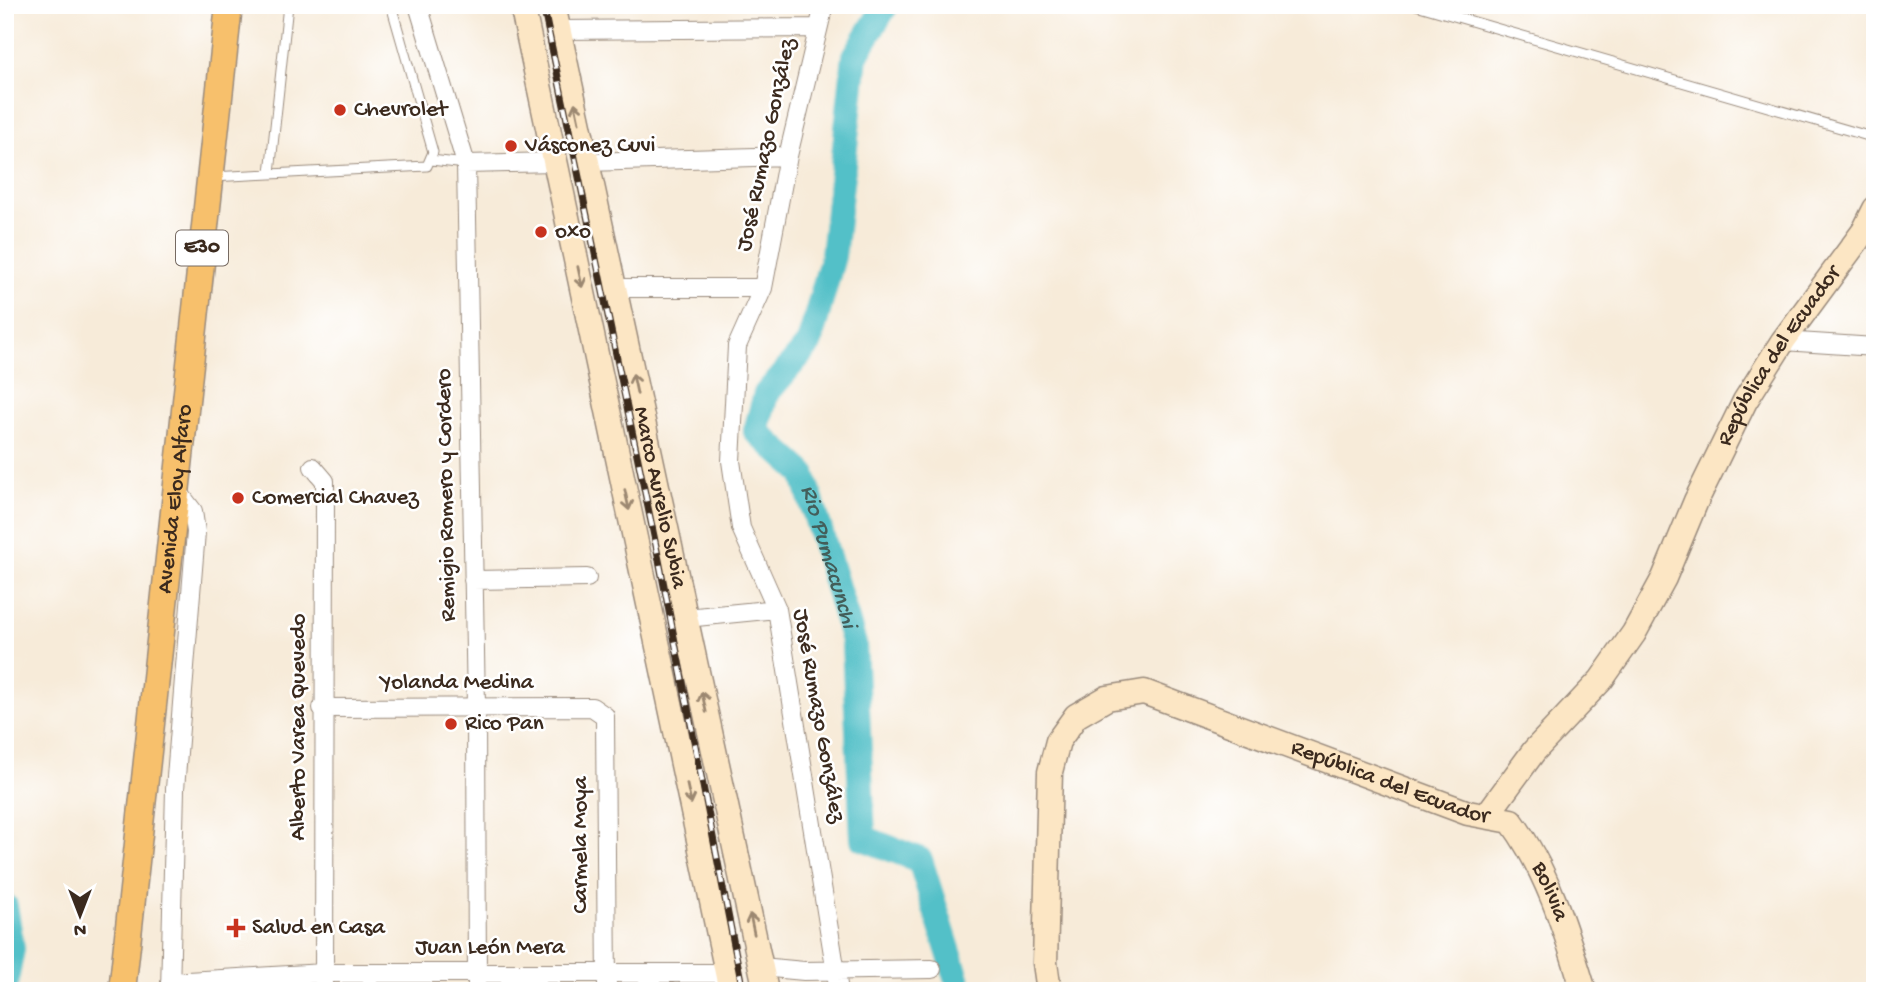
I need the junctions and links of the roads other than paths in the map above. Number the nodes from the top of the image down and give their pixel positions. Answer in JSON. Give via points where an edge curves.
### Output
{"nodes":[{"id":1,"x":229,"y":5,"type":"edge"},
{"id":2,"x":288,"y":5,"type":"edge"},
{"id":3,"x":391,"y":5,"type":"edge"},
{"id":4,"x":418,"y":5,"type":"edge"},
{"id":5,"x":522,"y":5,"type":"edge"},
{"id":6,"x":553,"y":5,"type":"edge"},
{"id":7,"x":824,"y":5,"type":"edge"},
{"id":8,"x":1416,"y":5,"type":"edge"},
{"id":9,"x":816,"y":27,"type":"junction"},
{"id":10,"x":559,"y":30,"type":"junction"},
{"id":11,"x":1875,"y":138,"type":"edge"},
{"id":12,"x":788,"y":156,"type":"junction"},
{"id":13,"x":431,"y":160,"type":"junction"},
{"id":14,"x":556,"y":162,"type":"junction"},
{"id":15,"x":587,"y":162,"type":"junction"},
{"id":16,"x":466,"y":164,"type":"junction"},
{"id":17,"x":270,"y":173,"type":"junction"},
{"id":18,"x":210,"y":177,"type":"junction"},
{"id":19,"x":1875,"y":209,"type":"edge"},
{"id":20,"x":614,"y":288,"type":"junction"},
{"id":21,"x":763,"y":288,"type":"junction"},
{"id":22,"x":1783,"y":341,"type":"junction"},
{"id":23,"x":1875,"y":347,"type":"edge"},
{"id":24,"x":313,"y":467,"type":"dead end"},
{"id":25,"x":177,"y":491,"type":"junction"},
{"id":26,"x":587,"y":578,"type":"dead end"},
{"id":27,"x":473,"y":580,"type":"junction"},
{"id":28,"x":777,"y":609,"type":"junction"},
{"id":29,"x":686,"y":618,"type":"junction"},
{"id":30,"x":476,"y":706,"type":"junction"},
{"id":31,"x":592,"y":707,"type":"joint"},
{"id":32,"x":322,"y":708,"type":"junction"},
{"id":33,"x":1487,"y":815,"type":"junction"},
{"id":34,"x":932,"y":969,"type":"dead end"},
{"id":35,"x":836,"y":970,"type":"junction"},
{"id":36,"x":477,"y":971,"type":"junction"},
{"id":37,"x":606,"y":972,"type":"junction"},
{"id":38,"x":764,"y":979,"type":"edge"},
{"id":39,"x":324,"y":982,"type":"edge"},
{"id":40,"x":729,"y":982,"type":"edge"},
{"id":41,"x":170,"y":986,"type":"edge"},
{"id":42,"x":122,"y":991,"type":"edge"},
{"id":43,"x":477,"y":991,"type":"edge"},
{"id":44,"x":607,"y":991,"type":"edge"},
{"id":45,"x":839,"y":991,"type":"edge"},
{"id":46,"x":1049,"y":991,"type":"edge"},
{"id":47,"x":1584,"y":991,"type":"edge"}],
"edges":[{"from":1,"to":18,"type":"main road","name":"Avenida Eloy Alfaro","number":"E30"},
{"from":2,"to":17,"type":"lane"},
{"from":3,"to":13,"type":"lane","via":[[433,152]]},
{"from":4,"to":16,"type":"street","name":"Remigio Romero y Cordero"},
{"from":5,"to":14,"type":"main road","name":"Marco Aurelio Subia"},
{"from":6,"to":10,"type":"main road","name":"Marco Aurelio Subia"},
{"from":7,"to":9,"type":"street","name":"José Rumazo González"},
{"from":8,"to":11,"type":"lane"},
{"from":9,"to":10,"type":"street"},
{"from":9,"to":12,"type":"street","name":"José Rumazo González"},
{"from":15,"to":10,"type":"main road","name":"Marco Aurelio Subia","one_way":true},
{"from":12,"to":15,"type":"street"},
{"from":12,"to":21,"type":"street","name":"José Rumazo González"},
{"from":13,"to":16,"type":"lane"},
{"from":13,"to":17,"type":"lane","via":[[427,166]]},
{"from":14,"to":16,"type":"street"},
{"from":14,"to":40,"type":"main road","name":"Marco Aurelio Subia","one_way":true},
{"from":15,"to":20,"type":"main road","name":"Marco Aurelio Subia"},
{"from":16,"to":27,"type":"street","name":"Remigio Romero y Cordero"},
{"from":17,"to":18,"type":"lane"},
{"from":18,"to":25,"type":"main road","name":"Avenida Eloy Alfaro","number":"E30"},
{"from":19,"to":22,"type":"main road","name":"República del Ecuador","via":[[1864,231]]},
{"from":20,"to":21,"type":"street"},
{"from":29,"to":20,"type":"main road","name":"Marco Aurelio Subia","one_way":true},
{"from":21,"to":28,"type":"street","name":"José Rumazo González","via":[[737,346],[731,461],[741,528]]},
{"from":22,"to":23,"type":"street"},
{"from":22,"to":33,"type":"main road","name":"República del Ecuador","via":[[1745,401],[1634,633],[1601,680],[1534,751]]},
{"from":24,"to":32,"type":"street","name":"Alberto Varea Quevedo","via":[[325,481]]},
{"from":25,"to":41,"type":"street","via":[[193,511],[196,532],[175,789]]},
{"from":25,"to":42,"type":"main road","name":"Avenida Eloy Alfaro","number":"E30"},
{"from":26,"to":27,"type":"street"},
{"from":27,"to":30,"type":"street","name":"Remigio Romero y Cordero"},
{"from":28,"to":29,"type":"street"},
{"from":28,"to":35,"type":"street","name":"José Rumazo González"},
{"from":38,"to":29,"type":"main road","name":"Marco Aurelio Subia","one_way":true},
{"from":30,"to":31,"type":"street","name":"Yolanda Medina"},
{"from":30,"to":32,"type":"street","name":"Yolanda Medina"},
{"from":30,"to":36,"type":"street","name":"Remigio Romero y Cordero"},
{"from":31,"to":37,"type":"street","name":"Carmela Moya","via":[[605,716]]},
{"from":32,"to":39,"type":"street","name":"Alberto Varea Quevedo"},
{"from":33,"to":46,"type":"main road","name":"República del Ecuador","via":[[1468,813],[1144,692],[1107,698],[1076,716],[1058,741],[1050,772],[1045,963]]},
{"from":33,"to":47,"type":"main road","name":"Bolivia","via":[[1511,821],[1525,839],[1560,912]]},
{"from":34,"to":35,"type":"street"},
{"from":35,"to":38,"type":"street"},
{"from":35,"to":45,"type":"street","name":"José Rumazo González"},
{"from":36,"to":37,"type":"street","name":"Juan León Mera"},
{"from":36,"to":39,"type":"street","name":"Juan León Mera"},
{"from":36,"to":43,"type":"street","name":"Remigio Romero y Cordero"},
{"from":37,"to":40,"type":"street","name":"Juan León Mera"},
{"from":37,"to":44,"type":"street","name":"Carmela Moya"},
{"from":39,"to":41,"type":"street","name":"Juan León Mera"}]}
